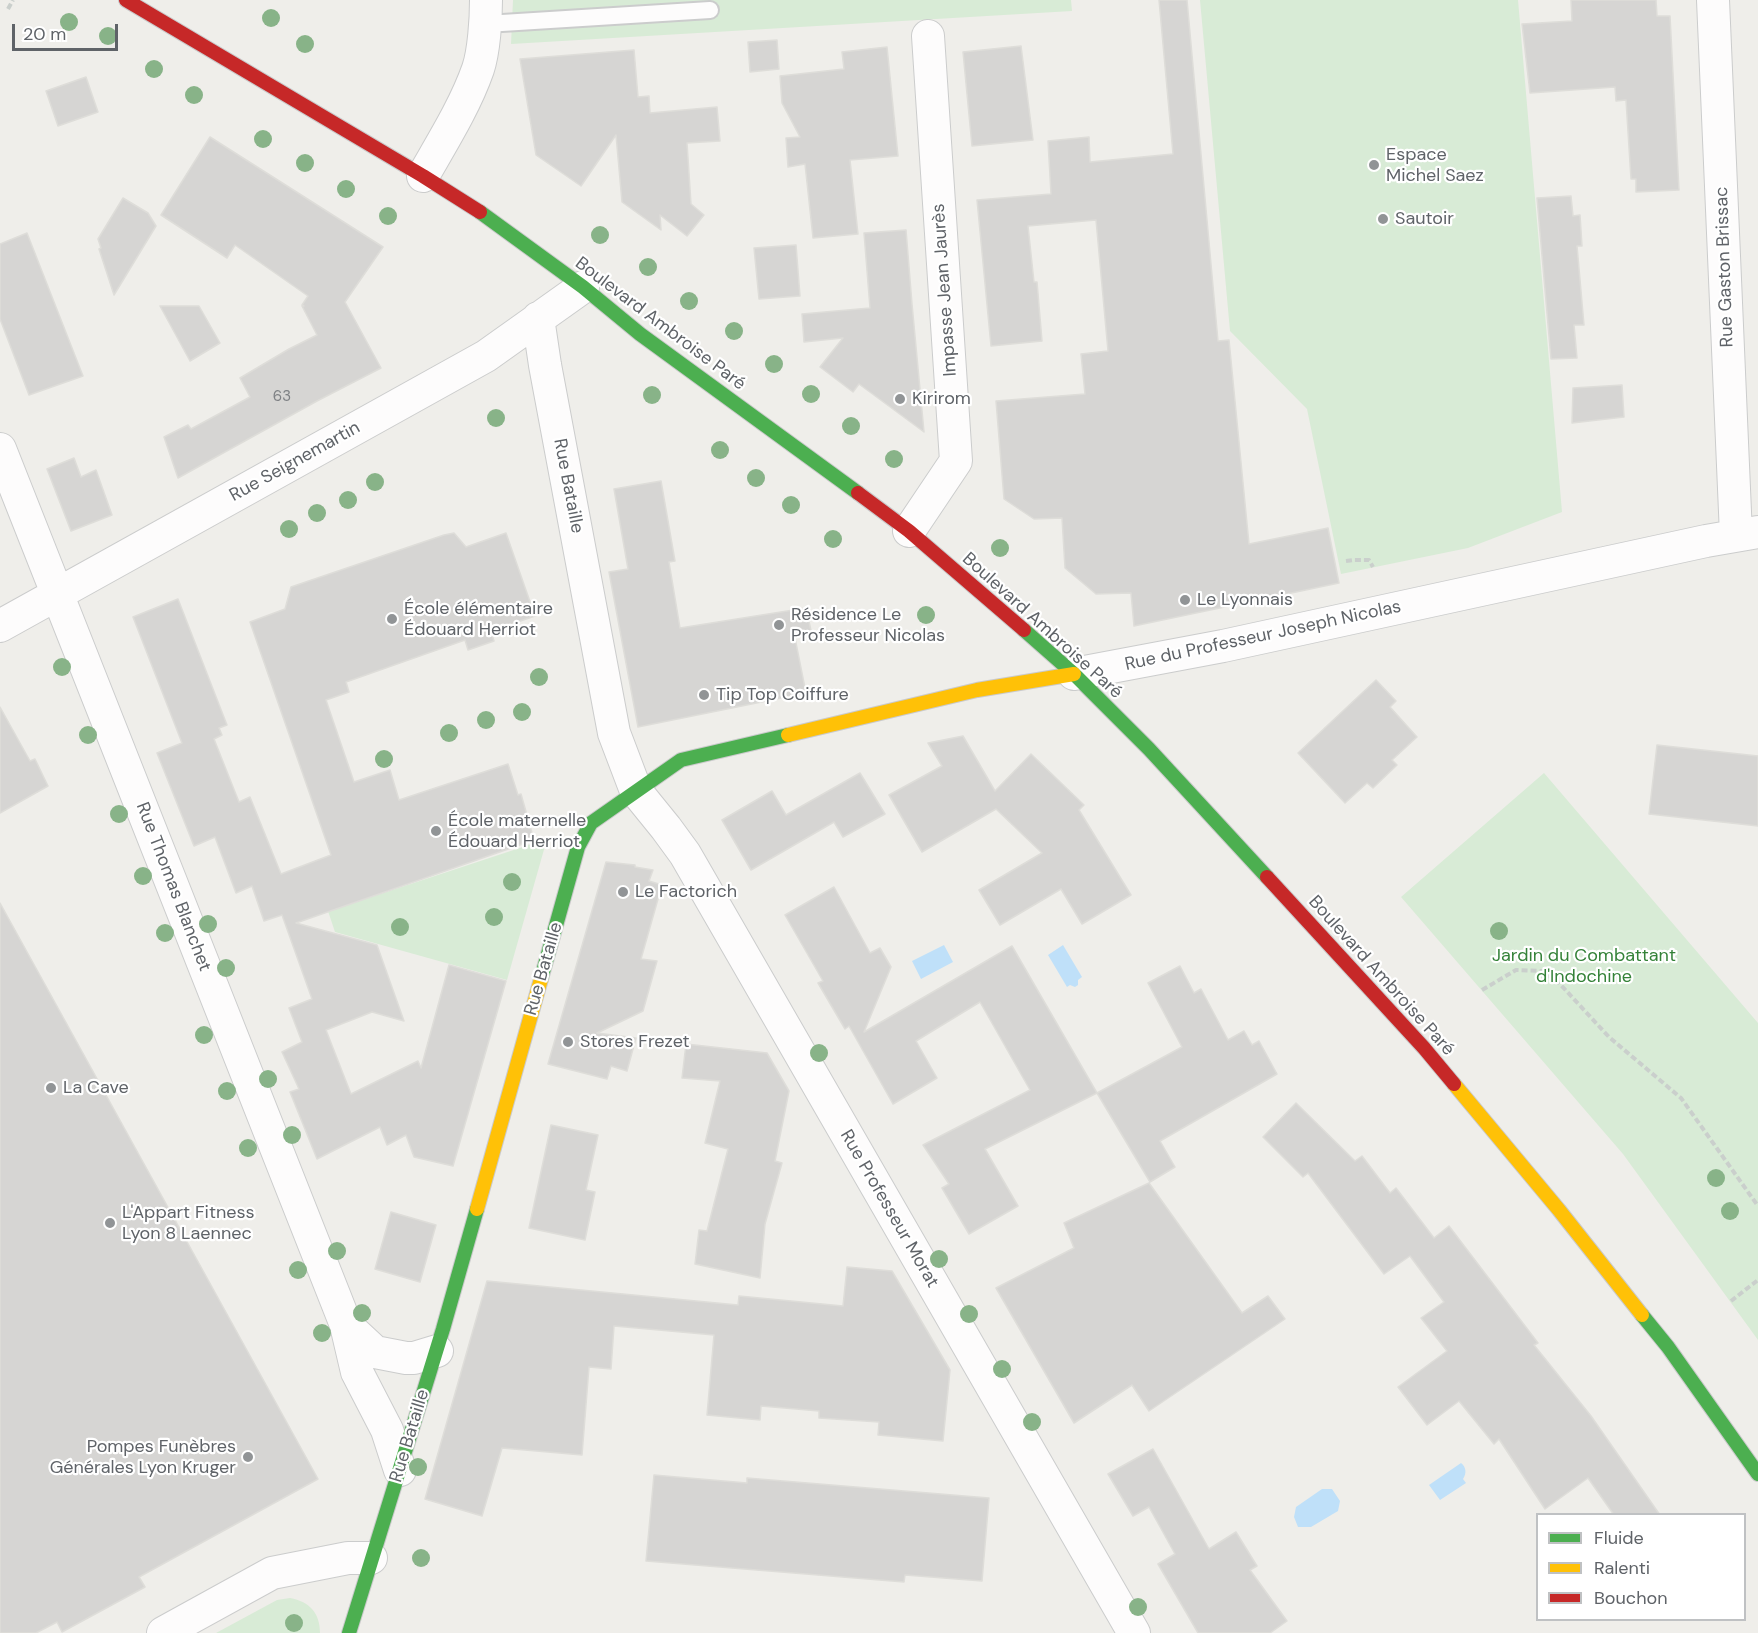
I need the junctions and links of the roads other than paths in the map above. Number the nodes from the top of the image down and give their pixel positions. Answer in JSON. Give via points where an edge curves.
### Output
{"nodes":[{"id":1,"x":126,"y":0,"type":"edge"},
{"id":2,"x":1713,"y":0,"type":"edge"},
{"id":3,"x":710,"y":10,"type":"dead end"},
{"id":4,"x":486,"y":12,"type":"edge"},
{"id":5,"x":928,"y":36,"type":"dead end"},
{"id":6,"x":423,"y":176,"type":"junction"},
{"id":7,"x":583,"y":286,"type":"junction"},
{"id":8,"x":538,"y":318,"type":"junction"},
{"id":9,"x":0,"y":449,"type":"edge"},
{"id":10,"x":909,"y":531,"type":"junction"},
{"id":11,"x":1747,"y":533,"type":"edge"},
{"id":12,"x":58,"y":594,"type":"junction"},
{"id":13,"x":0,"y":626,"type":"edge"},
{"id":14,"x":1074,"y":674,"type":"junction"},
{"id":15,"x":636,"y":791,"type":"junction"},
{"id":16,"x":345,"y":1325,"type":"junction"},
{"id":17,"x":437,"y":1351,"type":"junction"},
{"id":18,"x":400,"y":1470,"type":"junction"},
{"id":19,"x":1758,"y":1474,"type":"edge"},
{"id":20,"x":371,"y":1558,"type":"junction"},
{"id":21,"x":163,"y":1633,"type":"edge"},
{"id":22,"x":349,"y":1633,"type":"edge"},
{"id":23,"x":1134,"y":1633,"type":"edge"}],
"edges":[{"from":1,"to":6,"type":"street","name":"Boulevard Ambroise Paré"},
{"from":2,"to":11,"type":"street","name":"Rue Gaston Brissac"},
{"from":3,"to":4,"type":"lane"},
{"from":4,"to":6,"type":"street","via":[[479,67]]},
{"from":5,"to":10,"type":"street","name":"Impasse Jean Jaurès","via":[[956,461]]},
{"from":6,"to":7,"type":"street","name":"Boulevard Ambroise Paré"},
{"from":7,"to":8,"type":"street","name":"Rue Seignemartin"},
{"from":7,"to":10,"type":"street","name":"Boulevard Ambroise Paré","via":[[640,334]]},
{"from":8,"to":12,"type":"street","name":"Rue Seignemartin","via":[[477,361]]},
{"from":8,"to":15,"type":"street","name":"Rue Bataille","via":[[614,733]]},
{"from":9,"to":12,"type":"street","name":"Rue Thomas Blanchet"},
{"from":10,"to":14,"type":"street","name":"Boulevard Ambroise Paré"},
{"from":11,"to":14,"type":"street","name":"Rue du Professeur Joseph Nicolas","via":[[1223,646]]},
{"from":12,"to":13,"type":"street","name":"Rue Seignemartin"},
{"from":12,"to":16,"type":"street","name":"Rue Thomas Blanchet"},
{"from":14,"to":15,"type":"street","name":"Rue du Professeur Joseph Nicolas","via":[[977,690],[681,760]]},
{"from":14,"to":19,"type":"street","name":"Boulevard Ambroise Paré","via":[[1149,749],[1424,1048],[1682,1364]]},
{"from":15,"to":17,"type":"street","name":"Rue Bataille","via":[[591,823],[578,847]]},
{"from":15,"to":23,"type":"street","name":"Rue Professeur Morat","via":[[685,854]]},
{"from":16,"to":17,"type":"street","name":"Rue Thomas Blanchet","via":[[375,1352],[414,1358]]},
{"from":16,"to":18,"type":"street","name":"Rue Thomas Blanchet","via":[[357,1372],[387,1430]]},
{"from":17,"to":18,"type":"street","name":"Rue Bataille"},
{"from":18,"to":20,"type":"street","name":"Rue Bataille"},
{"from":20,"to":21,"type":"street","via":[[348,1558],[272,1573]]},
{"from":20,"to":22,"type":"street","name":"Rue Bataille"}]}
